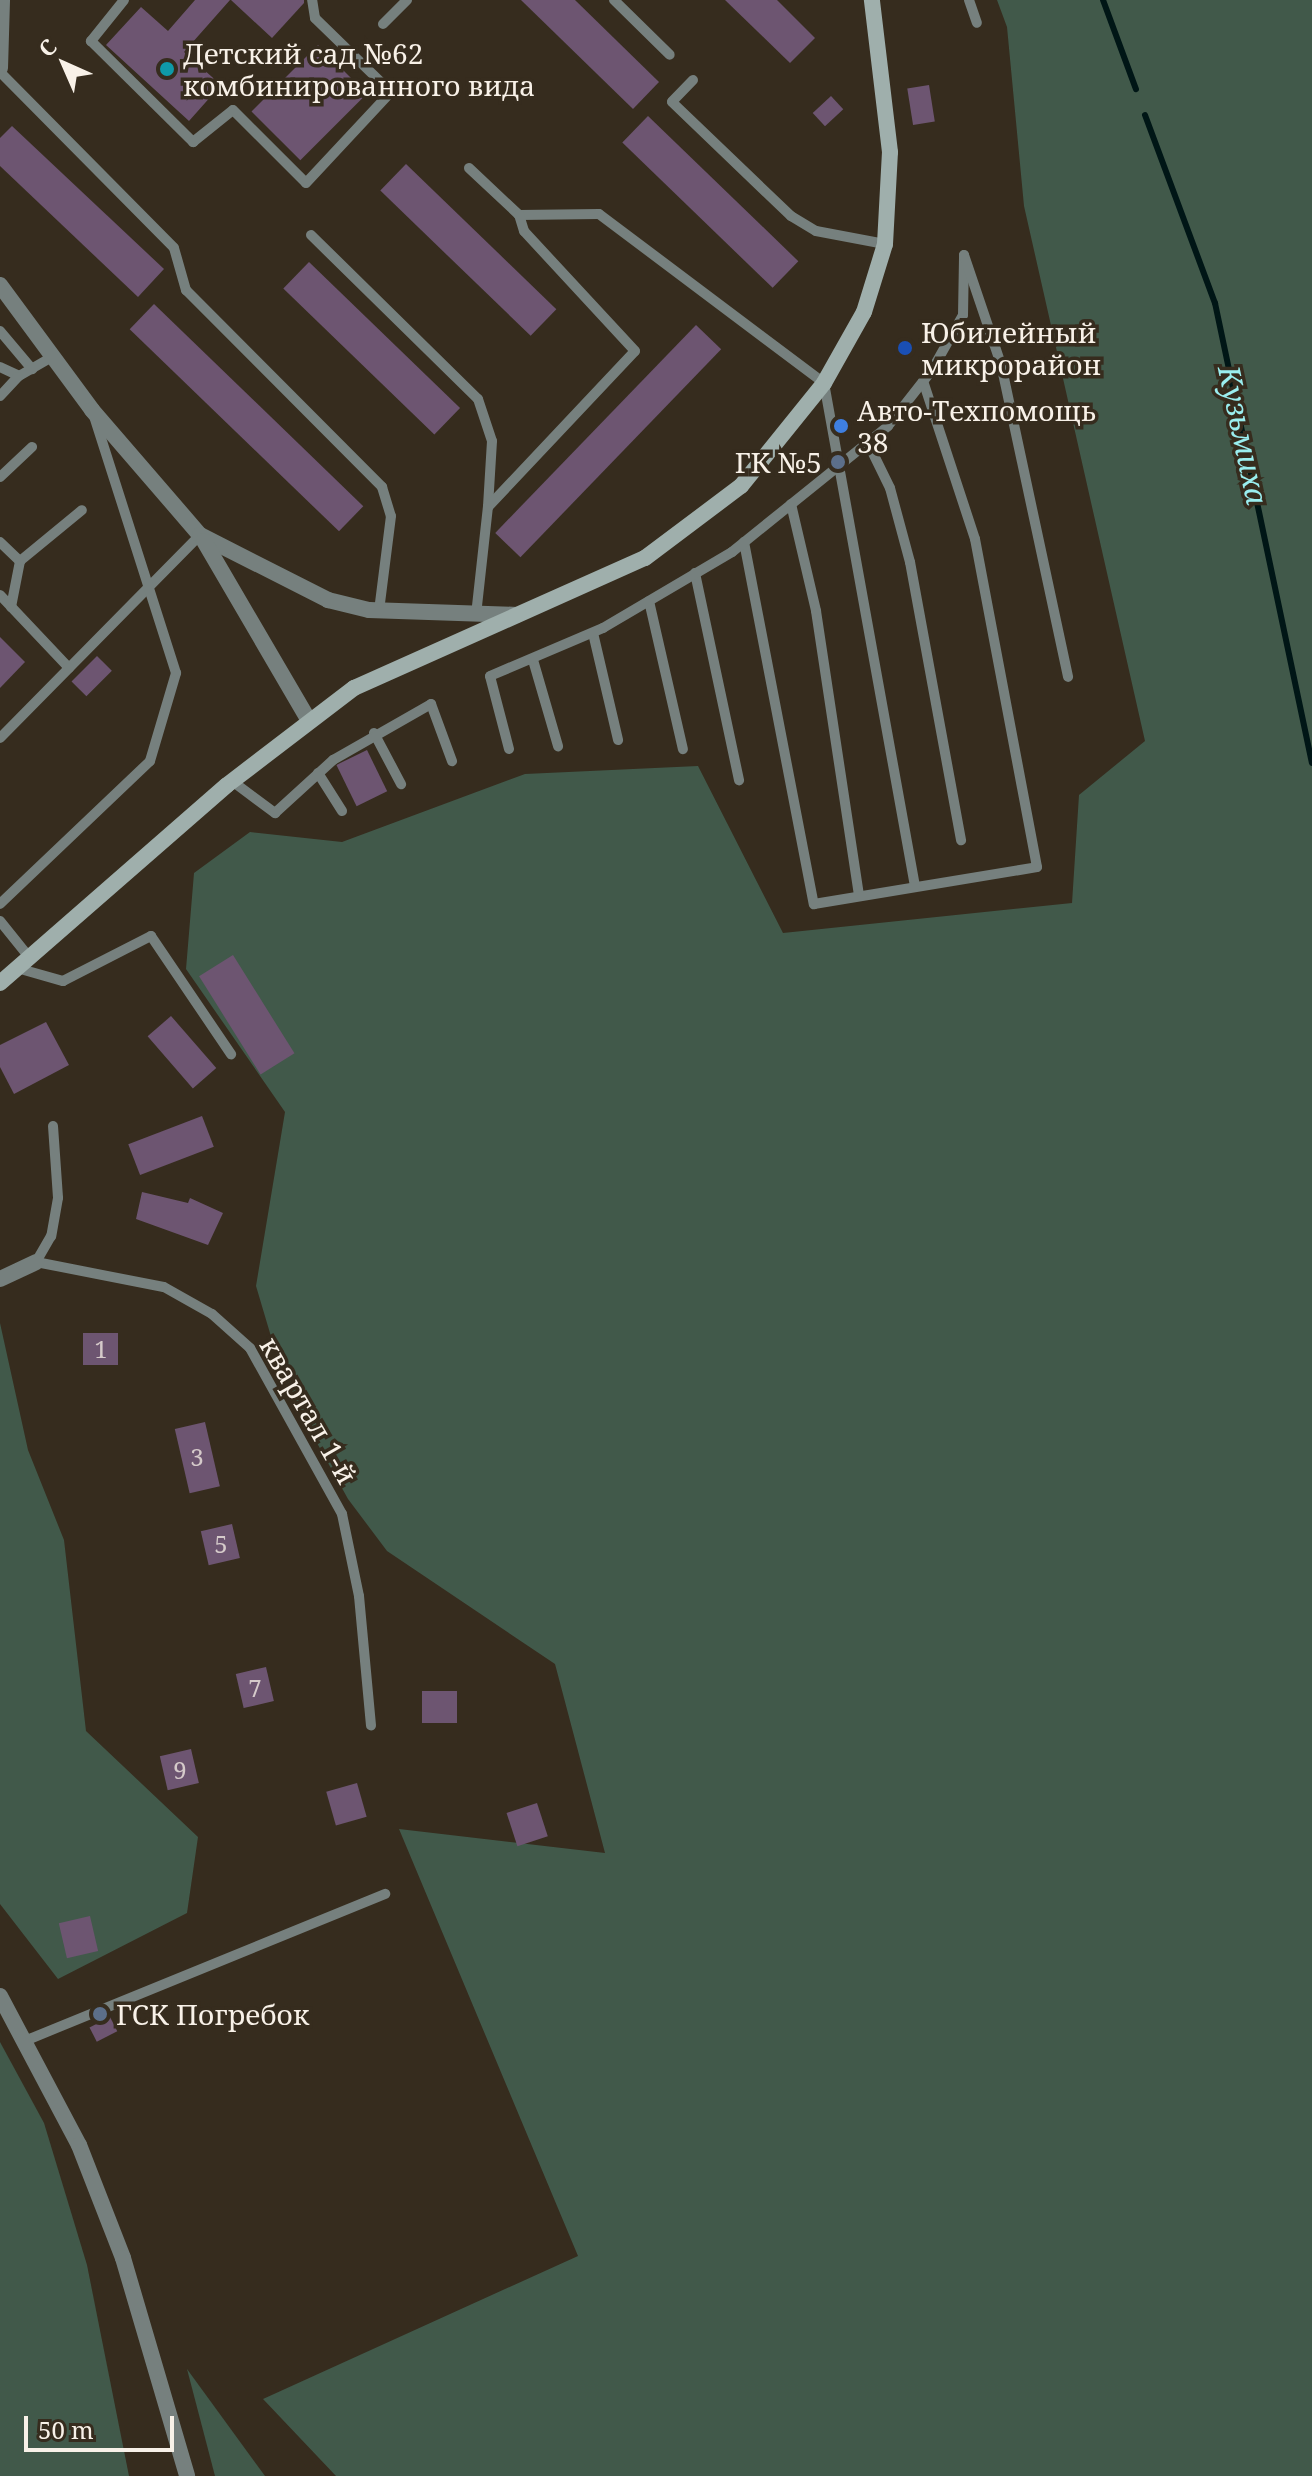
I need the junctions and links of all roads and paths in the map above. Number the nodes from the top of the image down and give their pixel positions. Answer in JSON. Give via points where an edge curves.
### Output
{"nodes":[{"id":1,"x":2,"y":0,"type":"edge"},
{"id":2,"x":124,"y":0,"type":"edge"},
{"id":3,"x":312,"y":0,"type":"edge"},
{"id":4,"x":407,"y":0,"type":"edge"},
{"id":5,"x":614,"y":0,"type":"edge"},
{"id":6,"x":872,"y":0,"type":"edge"},
{"id":7,"x":969,"y":0,"type":"edge"},
{"id":8,"x":977,"y":23,"type":"dead end"},
{"id":9,"x":383,"y":24,"type":"dead end"},
{"id":10,"x":670,"y":55,"type":"dead end"},
{"id":11,"x":0,"y":70,"type":"edge"},
{"id":12,"x":693,"y":80,"type":"dead end"},
{"id":13,"x":469,"y":168,"type":"dead end"},
{"id":14,"x":519,"y":215,"type":"junction"},
{"id":15,"x":311,"y":235,"type":"dead end"},
{"id":16,"x":885,"y":244,"type":"junction"},
{"id":17,"x":0,"y":285,"type":"edge"},
{"id":18,"x":0,"y":331,"type":"edge"},
{"id":19,"x":52,"y":357,"type":"junction"},
{"id":20,"x":0,"y":367,"type":"edge"},
{"id":21,"x":32,"y":369,"type":"junction"},
{"id":22,"x":19,"y":376,"type":"junction"},
{"id":23,"x":923,"y":381,"type":"junction"},
{"id":24,"x":824,"y":383,"type":"junction"},
{"id":25,"x":0,"y":396,"type":"edge"},
{"id":26,"x":92,"y":410,"type":"junction"},
{"id":27,"x":867,"y":441,"type":"junction"},
{"id":28,"x":32,"y":447,"type":"dead end"},
{"id":29,"x":838,"y":462,"type":"junction"},
{"id":30,"x":0,"y":477,"type":"edge"},
{"id":31,"x":791,"y":504,"type":"junction"},
{"id":32,"x":488,"y":507,"type":"junction"},
{"id":33,"x":82,"y":510,"type":"dead end"},
{"id":34,"x":200,"y":535,"type":"junction"},
{"id":35,"x":0,"y":542,"type":"edge"},
{"id":36,"x":744,"y":542,"type":"junction"},
{"id":37,"x":20,"y":561,"type":"junction"},
{"id":38,"x":695,"y":573,"type":"junction"},
{"id":39,"x":151,"y":582,"type":"junction"},
{"id":40,"x":0,"y":595,"type":"edge"},
{"id":41,"x":649,"y":601,"type":"junction"},
{"id":42,"x":11,"y":607,"type":"junction"},
{"id":43,"x":379,"y":611,"type":"junction"},
{"id":44,"x":476,"y":615,"type":"junction"},
{"id":45,"x":521,"y":615,"type":"junction"},
{"id":46,"x":593,"y":633,"type":"junction"},
{"id":47,"x":533,"y":660,"type":"junction"},
{"id":48,"x":69,"y":668,"type":"junction"},
{"id":49,"x":1068,"y":677,"type":"dead end"},
{"id":50,"x":308,"y":719,"type":"junction"},
{"id":51,"x":374,"y":733,"type":"junction"},
{"id":52,"x":0,"y":738,"type":"edge"},
{"id":53,"x":618,"y":740,"type":"dead end"},
{"id":54,"x":558,"y":746,"type":"dead end"},
{"id":55,"x":509,"y":749,"type":"dead end"},
{"id":56,"x":683,"y":749,"type":"dead end"},
{"id":57,"x":452,"y":761,"type":"dead end"},
{"id":58,"x":318,"y":773,"type":"junction"},
{"id":59,"x":739,"y":780,"type":"dead end"},
{"id":60,"x":232,"y":781,"type":"junction"},
{"id":61,"x":401,"y":784,"type":"dead end"},
{"id":62,"x":342,"y":811,"type":"dead end"},
{"id":63,"x":961,"y":840,"type":"dead end"},
{"id":64,"x":915,"y":886,"type":"junction"},
{"id":65,"x":859,"y":896,"type":"junction"},
{"id":66,"x":0,"y":904,"type":"edge"},
{"id":67,"x":0,"y":921,"type":"edge"},
{"id":68,"x":23,"y":962,"type":"junction"},
{"id":69,"x":0,"y":983,"type":"edge"},
{"id":70,"x":231,"y":1054,"type":"dead end"},
{"id":71,"x":53,"y":1126,"type":"dead end"},
{"id":72,"x":36,"y":1262,"type":"junction"},
{"id":73,"x":0,"y":1279,"type":"edge"},
{"id":74,"x":371,"y":1725,"type":"dead end"},
{"id":75,"x":385,"y":1894,"type":"dead end"},
{"id":76,"x":0,"y":1996,"type":"edge"},
{"id":77,"x":27,"y":2040,"type":"junction"},
{"id":78,"x":187,"y":2476,"type":"edge"}],
"edges":[{"from":1,"to":11,"type":"street"},
{"from":2,"to":3,"type":"lane","via":[[91,41],[193,142],[233,110],[306,183],[391,92],[315,18]]},
{"from":4,"to":9,"type":"lane"},
{"from":5,"to":10,"type":"lane"},
{"from":6,"to":16,"type":"main road","via":[[890,152]]},
{"from":7,"to":8,"type":"lane"},
{"from":11,"to":43,"type":"lane","via":[[174,248],[186,290],[382,487],[391,516]]},
{"from":12,"to":16,"type":"lane","via":[[672,102],[791,216],[816,231]]},
{"from":13,"to":14,"type":"lane"},
{"from":14,"to":24,"type":"lane","via":[[599,214]]},
{"from":14,"to":32,"type":"lane","via":[[524,231],[635,351]]},
{"from":15,"to":32,"type":"lane","via":[[478,399],[492,441]]},
{"from":16,"to":24,"type":"main road","via":[[864,312]]},
{"from":17,"to":19,"type":"street"},
{"from":18,"to":21,"type":"lane"},
{"from":19,"to":21,"type":"lane"},
{"from":19,"to":26,"type":"street"},
{"from":20,"to":22,"type":"lane"},
{"from":21,"to":22,"type":"lane"},
{"from":22,"to":25,"type":"lane"},
{"from":23,"to":27,"type":"lane"},
{"from":23,"to":49,"type":"lane","via":[[963,315],[964,255],[1001,364]]},
{"from":23,"to":64,"type":"lane","via":[[975,539],[1037,867]]},
{"from":24,"to":29,"type":"lane"},
{"from":24,"to":45,"type":"main road","via":[[741,486],[696,525],[589,587]]},
{"from":26,"to":34,"type":"street"},
{"from":26,"to":39,"type":"lane"},
{"from":27,"to":29,"type":"lane"},
{"from":27,"to":63,"type":"lane","via":[[890,488],[910,562]]},
{"from":28,"to":30,"type":"lane"},
{"from":29,"to":31,"type":"lane"},
{"from":29,"to":64,"type":"lane"},
{"from":31,"to":36,"type":"lane"},
{"from":31,"to":65,"type":"lane","via":[[816,611]]},
{"from":32,"to":44,"type":"lane"},
{"from":33,"to":37,"type":"lane"},
{"from":34,"to":39,"type":"lane"},
{"from":34,"to":43,"type":"street","via":[[266,574]]},
{"from":34,"to":50,"type":"street"},
{"from":35,"to":37,"type":"lane"},
{"from":36,"to":38,"type":"lane"},
{"from":36,"to":65,"type":"lane","via":[[814,904]]},
{"from":37,"to":42,"type":"lane"},
{"from":38,"to":41,"type":"lane"},
{"from":38,"to":59,"type":"lane"},
{"from":39,"to":48,"type":"lane"},
{"from":39,"to":66,"type":"lane","via":[[176,673],[150,761]]},
{"from":40,"to":42,"type":"lane"},
{"from":41,"to":46,"type":"lane"},
{"from":41,"to":56,"type":"lane"},
{"from":42,"to":48,"type":"lane"},
{"from":43,"to":44,"type":"street"},
{"from":44,"to":45,"type":"street"},
{"from":45,"to":50,"type":"main road","via":[[399,664]]},
{"from":46,"to":47,"type":"lane"},
{"from":46,"to":53,"type":"lane"},
{"from":47,"to":54,"type":"lane"},
{"from":47,"to":55,"type":"lane","via":[[490,676]]},
{"from":48,"to":52,"type":"lane"},
{"from":50,"to":60,"type":"main road"},
{"from":51,"to":57,"type":"lane","via":[[431,704]]},
{"from":51,"to":58,"type":"lane"},
{"from":51,"to":61,"type":"lane"},
{"from":58,"to":60,"type":"lane","via":[[275,813]]},
{"from":58,"to":62,"type":"lane"},
{"from":60,"to":68,"type":"main road"},
{"from":64,"to":65,"type":"lane"},
{"from":67,"to":68,"type":"lane"},
{"from":68,"to":69,"type":"main road"},
{"from":68,"to":70,"type":"lane","via":[[63,981],[151,936]]},
{"from":71,"to":72,"type":"lane","via":[[58,1198],[51,1236]]},
{"from":72,"to":73,"type":"street"},
{"from":72,"to":74,"type":"lane","name":"квартал 1-й","via":[[164,1287],[212,1314],[250,1348],[342,1514],[359,1596]]},
{"from":75,"to":77,"type":"lane"},
{"from":76,"to":77,"type":"street"},
{"from":77,"to":78,"type":"street","via":[[123,2258]]}]}
